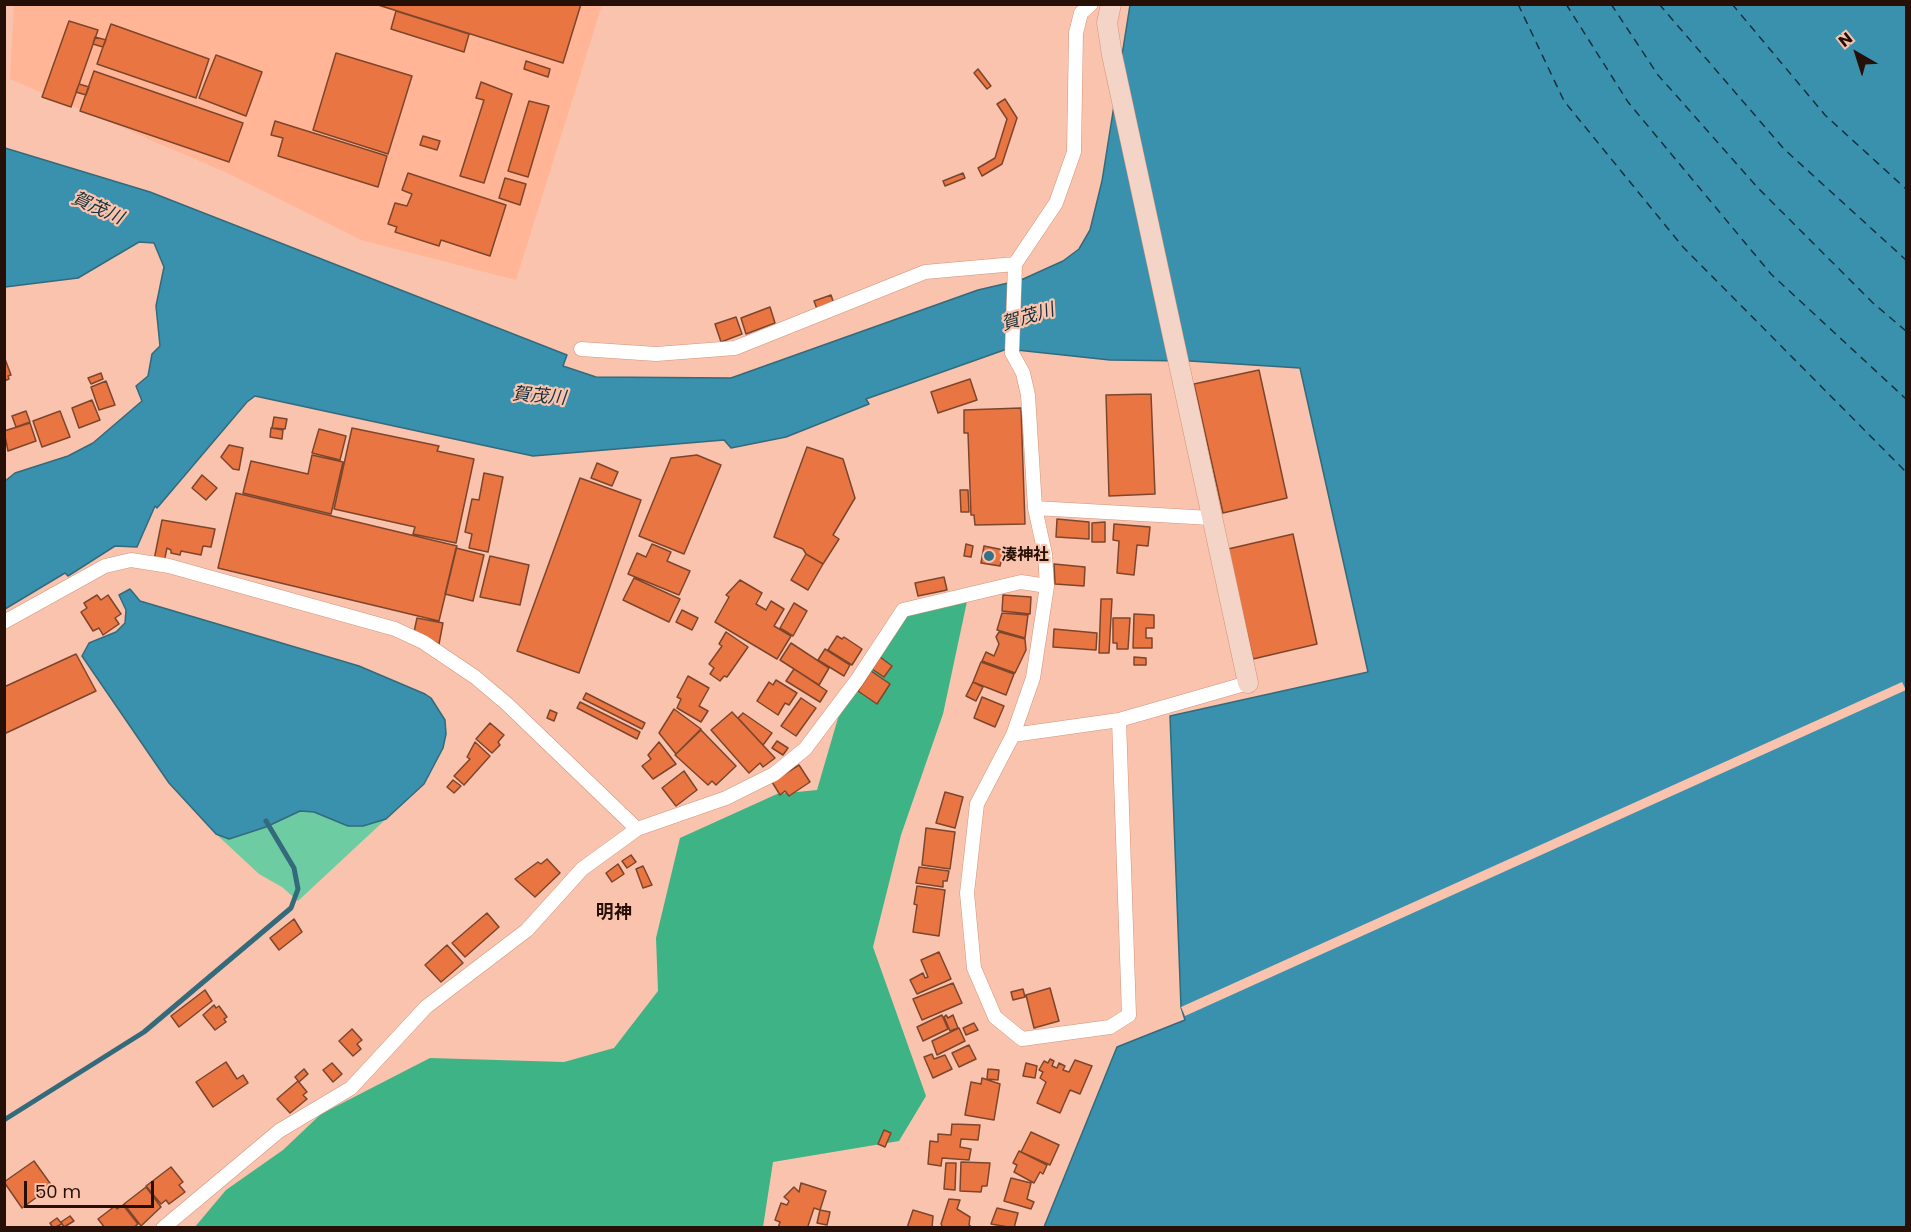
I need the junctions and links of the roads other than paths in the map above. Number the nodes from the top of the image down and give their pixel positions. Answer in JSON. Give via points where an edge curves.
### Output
{"nodes":[{"id":1,"x":1091,"y":4,"type":"edge"},
{"id":2,"x":1111,"y":4,"type":"edge"},
{"id":3,"x":1015,"y":264,"type":"junction"},
{"id":4,"x":581,"y":349,"type":"dead end"},
{"id":5,"x":1035,"y":508,"type":"junction"},
{"id":6,"x":1211,"y":518,"type":"junction"},
{"id":7,"x":1047,"y":586,"type":"junction"},
{"id":8,"x":4,"y":622,"type":"edge"},
{"id":9,"x":1248,"y":683,"type":"joint"},
{"id":10,"x":1119,"y":720,"type":"junction"},
{"id":11,"x":1013,"y":735,"type":"junction"},
{"id":12,"x":637,"y":829,"type":"junction"},
{"id":13,"x":163,"y":1227,"type":"edge"}],
"edges":[{"from":1,"to":3,"type":"street","via":[[1081,14],[1076,33],[1074,152],[1056,203]]},
{"from":2,"to":6,"type":"street","via":[[1107,23],[1112,55]]},
{"from":3,"to":4,"type":"street","via":[[925,272],[735,348],[656,354]]},
{"from":3,"to":5,"type":"street","via":[[1012,353],[1028,394]]},
{"from":5,"to":6,"type":"street"},
{"from":5,"to":7,"type":"street"},
{"from":6,"to":9,"type":"street"},
{"from":7,"to":11,"type":"street","via":[[1033,678]]},
{"from":7,"to":12,"type":"street","via":[[1021,582],[903,610],[805,749],[774,774],[726,798]]},
{"from":8,"to":12,"type":"street","via":[[105,566],[131,560],[169,566],[395,629],[423,642],[475,677]]},
{"from":9,"to":10,"type":"street"},
{"from":10,"to":11,"type":"street"},
{"from":10,"to":11,"type":"street","via":[[1129,1014],[1110,1027],[1022,1038],[995,1017],[974,968],[967,892],[978,804]]},
{"from":12,"to":13,"type":"street","via":[[582,869],[527,930],[426,1006],[351,1088],[279,1131]]}]}
